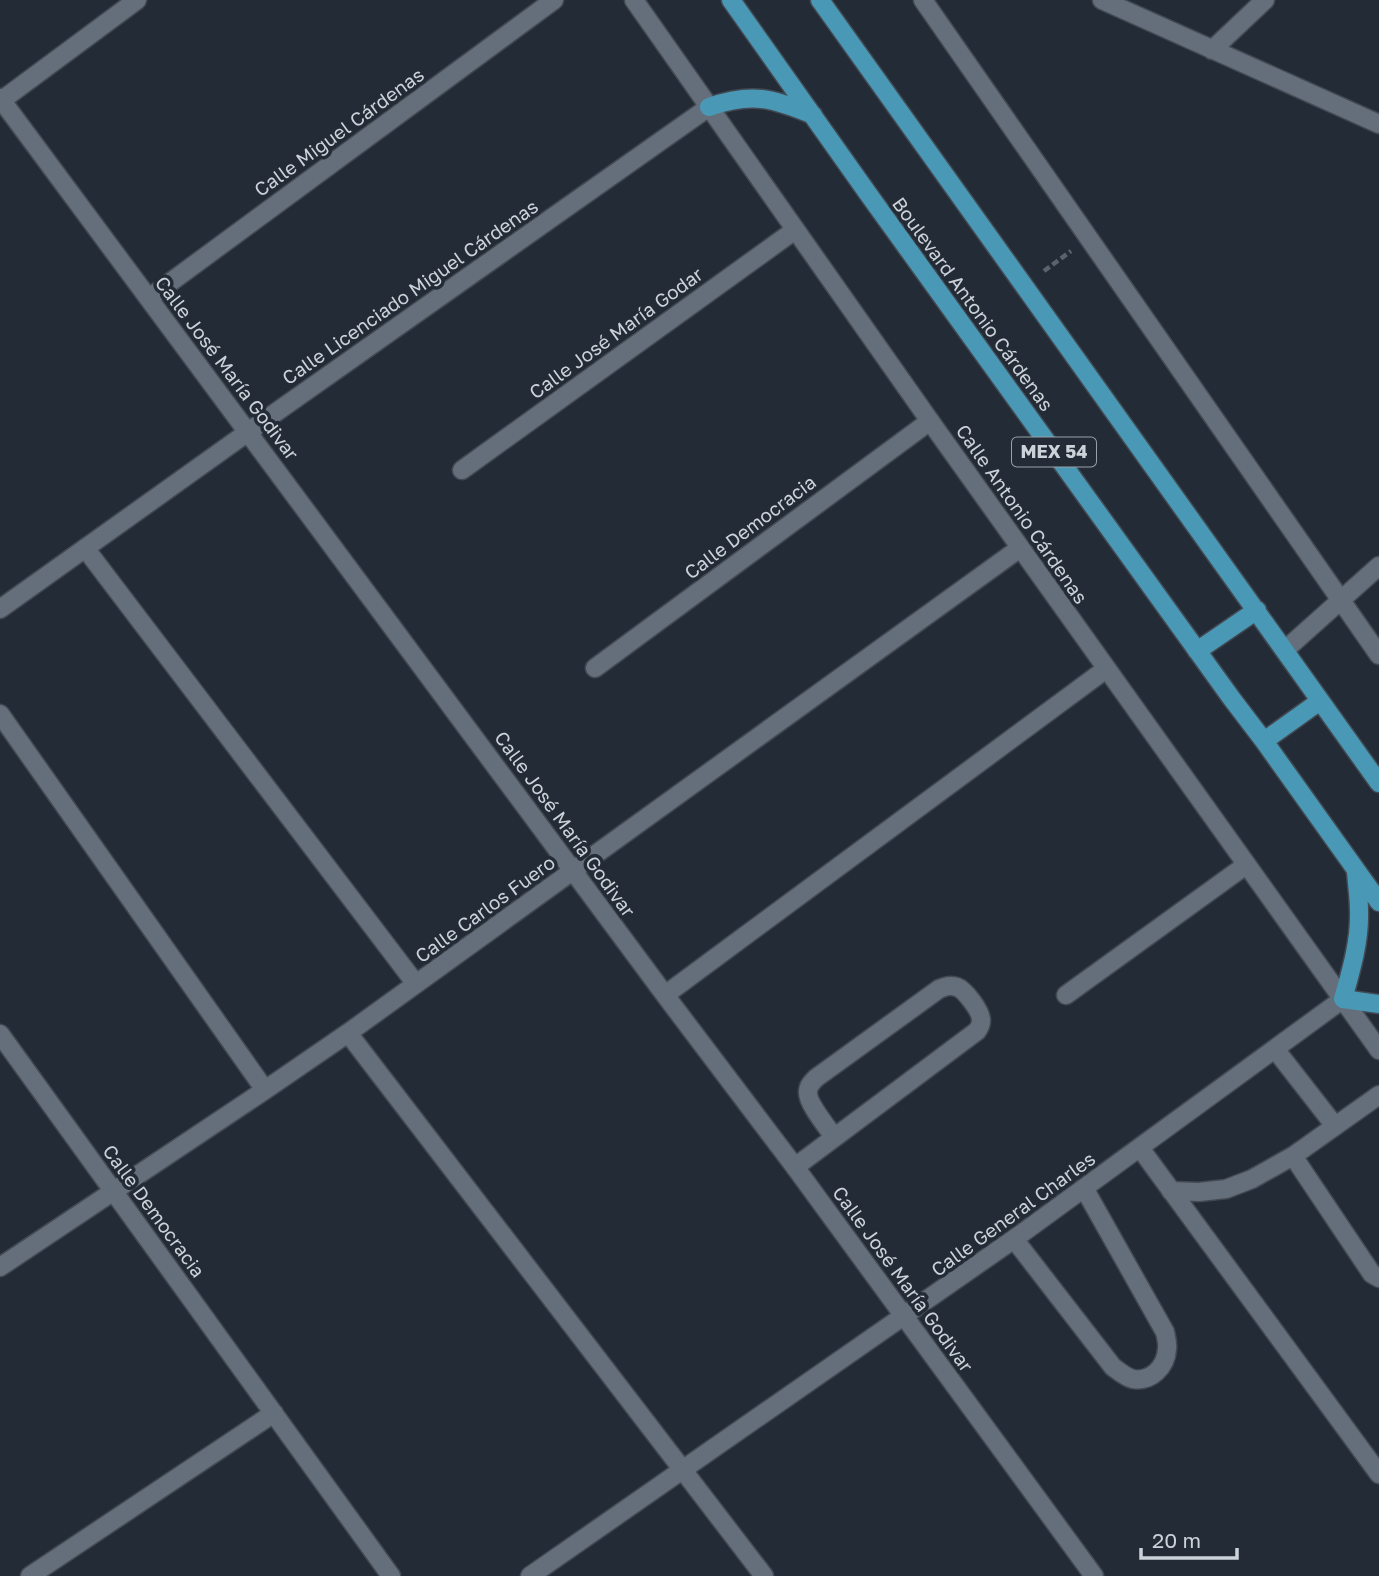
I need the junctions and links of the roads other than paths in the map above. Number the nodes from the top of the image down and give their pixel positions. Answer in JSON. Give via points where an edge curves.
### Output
{"nodes":[{"id":1,"x":137,"y":0,"type":"edge"},
{"id":2,"x":554,"y":0,"type":"edge"},
{"id":3,"x":634,"y":0,"type":"edge"},
{"id":4,"x":731,"y":0,"type":"edge"},
{"id":5,"x":820,"y":0,"type":"edge"},
{"id":6,"x":923,"y":0,"type":"edge"},
{"id":7,"x":1102,"y":0,"type":"edge"},
{"id":8,"x":1265,"y":0,"type":"edge"},
{"id":9,"x":1212,"y":50,"type":"junction"},
{"id":10,"x":1,"y":99,"type":"edge"},
{"id":11,"x":709,"y":107,"type":"junction"},
{"id":12,"x":813,"y":115,"type":"junction"},
{"id":13,"x":1379,"y":124,"type":"edge"},
{"id":14,"x":795,"y":230,"type":"junction"},
{"id":15,"x":149,"y":298,"type":"junction"},
{"id":16,"x":930,"y":421,"type":"junction"},
{"id":17,"x":248,"y":432,"type":"junction"},
{"id":18,"x":462,"y":470,"type":"dead end"},
{"id":19,"x":85,"y":548,"type":"junction"},
{"id":20,"x":1020,"y":548,"type":"junction"},
{"id":21,"x":1379,"y":566,"type":"edge"},
{"id":22,"x":1341,"y":601,"type":"junction"},
{"id":23,"x":0,"y":609,"type":"edge"},
{"id":24,"x":1257,"y":610,"type":"junction"},
{"id":25,"x":1286,"y":650,"type":"junction"},
{"id":26,"x":1197,"y":651,"type":"junction"},
{"id":27,"x":1379,"y":655,"type":"edge"},
{"id":28,"x":596,"y":668,"type":"dead end"},
{"id":29,"x":1106,"y":669,"type":"junction"},
{"id":30,"x":1320,"y":701,"type":"junction"},
{"id":31,"x":0,"y":714,"type":"edge"},
{"id":32,"x":1264,"y":741,"type":"junction"},
{"id":33,"x":1379,"y":783,"type":"edge"},
{"id":34,"x":1246,"y":865,"type":"junction"},
{"id":35,"x":574,"y":871,"type":"junction"},
{"id":36,"x":1356,"y":872,"type":"junction"},
{"id":37,"x":1379,"y":902,"type":"edge"},
{"id":38,"x":416,"y":984,"type":"junction"},
{"id":39,"x":665,"y":995,"type":"junction"},
{"id":40,"x":1066,"y":995,"type":"dead end"},
{"id":41,"x":1343,"y":999,"type":"junction"},
{"id":42,"x":1379,"y":1004,"type":"edge"},
{"id":43,"x":348,"y":1032,"type":"junction"},
{"id":44,"x":0,"y":1034,"type":"edge"},
{"id":45,"x":1276,"y":1049,"type":"junction"},
{"id":46,"x":1379,"y":1050,"type":"edge"},
{"id":47,"x":265,"y":1090,"type":"junction"},
{"id":48,"x":1379,"y":1095,"type":"edge"},
{"id":49,"x":1335,"y":1126,"type":"junction"},
{"id":50,"x":834,"y":1137,"type":"junction"},
{"id":51,"x":1140,"y":1148,"type":"junction"},
{"id":52,"x":1293,"y":1156,"type":"junction"},
{"id":53,"x":794,"y":1167,"type":"junction"},
{"id":54,"x":1084,"y":1188,"type":"junction"},
{"id":55,"x":1171,"y":1191,"type":"junction"},
{"id":56,"x":114,"y":1192,"type":"junction"},
{"id":57,"x":1014,"y":1239,"type":"junction"},
{"id":58,"x":0,"y":1267,"type":"edge"},
{"id":59,"x":1379,"y":1278,"type":"edge"},
{"id":60,"x":904,"y":1317,"type":"junction"},
{"id":61,"x":274,"y":1413,"type":"junction"},
{"id":62,"x":683,"y":1470,"type":"junction"},
{"id":63,"x":1379,"y":1474,"type":"edge"},
{"id":64,"x":30,"y":1576,"type":"edge"},
{"id":65,"x":391,"y":1576,"type":"edge"},
{"id":66,"x":530,"y":1576,"type":"edge"},
{"id":67,"x":764,"y":1576,"type":"edge"},
{"id":68,"x":1094,"y":1576,"type":"edge"}],
"edges":[{"from":1,"to":10,"type":"street"},
{"from":2,"to":15,"type":"street","name":"Calle Miguel Cárdenas"},
{"from":3,"to":11,"type":"street","name":"Calle Antonio Cárdenas"},
{"from":4,"to":12,"type":"main road","name":"Boulevard Antonio Cárdenas","number":"MEX 54"},
{"from":5,"to":24,"type":"main road"},
{"from":6,"to":22,"type":"street"},
{"from":7,"to":9,"type":"street"},
{"from":8,"to":9,"type":"street"},
{"from":9,"to":13,"type":"street"},
{"from":10,"to":15,"type":"street","name":"Calle José María Godivar"},
{"from":11,"to":12,"type":"main road","via":[[756,97]]},
{"from":11,"to":14,"type":"street","name":"Calle Antonio Cárdenas"},
{"from":11,"to":17,"type":"street","name":"Calle Licenciado Miguel Cárdenas"},
{"from":12,"to":26,"type":"main road","name":"Boulevard Antonio Cárdenas","number":"MEX 54"},
{"from":14,"to":16,"type":"street","name":"Calle Antonio Cárdenas"},
{"from":14,"to":18,"type":"street","name":"Calle José María Godar"},
{"from":15,"to":17,"type":"street","name":"Calle José María Godivar"},
{"from":16,"to":20,"type":"street","name":"Calle Antonio Cárdenas"},
{"from":16,"to":28,"type":"street","name":"Calle Democracia"},
{"from":17,"to":19,"type":"street","name":"Calle Licenciado Miguel Cárdenas"},
{"from":17,"to":35,"type":"street","name":"Calle José María Godivar"},
{"from":19,"to":23,"type":"street","name":"Calle Licenciado Miguel Cárdenas"},
{"from":19,"to":38,"type":"street"},
{"from":20,"to":29,"type":"street","name":"Calle Antonio Cárdenas"},
{"from":20,"to":35,"type":"street","name":"Calle Carlos Fuero"},
{"from":21,"to":22,"type":"street"},
{"from":22,"to":25,"type":"street"},
{"from":22,"to":27,"type":"street"},
{"from":24,"to":25,"type":"main road"},
{"from":24,"to":26,"type":"main road"},
{"from":25,"to":30,"type":"main road"},
{"from":26,"to":32,"type":"main road","name":"Boulevard Antonio Cárdenas","number":"MEX 54"},
{"from":29,"to":34,"type":"street","name":"Calle Antonio Cárdenas"},
{"from":29,"to":39,"type":"street"},
{"from":30,"to":32,"type":"main road"},
{"from":30,"to":33,"type":"main road"},
{"from":31,"to":47,"type":"street"},
{"from":32,"to":36,"type":"main road","name":"Boulevard Antonio Cárdenas","number":"MEX 54"},
{"from":34,"to":40,"type":"street"},
{"from":34,"to":41,"type":"street","name":"Calle Antonio Cárdenas"},
{"from":35,"to":38,"type":"street","name":"Calle Carlos Fuero"},
{"from":35,"to":39,"type":"street","name":"Calle José María Godivar"},
{"from":36,"to":37,"type":"main road","name":"Boulevard Antonio Cárdenas","number":"MEX 54"},
{"from":36,"to":41,"type":"main road","via":[[1358,939]]},
{"from":38,"to":43,"type":"street","name":"Calle Carlos Fuero"},
{"from":39,"to":53,"type":"street","name":"Calle José María Godivar"},
{"from":41,"to":42,"type":"main road"},
{"from":41,"to":45,"type":"street","name":"Calle General Charles"},
{"from":41,"to":46,"type":"street","name":"Calle Antonio Cárdenas"},
{"from":43,"to":47,"type":"street","name":"Calle Carlos Fuero"},
{"from":43,"to":62,"type":"street"},
{"from":44,"to":56,"type":"street","name":"Calle Democracia"},
{"from":45,"to":49,"type":"street"},
{"from":45,"to":51,"type":"street","name":"Calle General Charles"},
{"from":47,"to":56,"type":"street","name":"Calle Carlos Fuero"},
{"from":48,"to":49,"type":"street"},
{"from":49,"to":52,"type":"street"},
{"from":50,"to":50,"type":"street","via":[[977,1031],[980,1012],[961,989],[939,989],[810,1084],[808,1099]]},
{"from":50,"to":53,"type":"street"},
{"from":51,"to":54,"type":"street","name":"Calle General Charles"},
{"from":51,"to":55,"type":"street"},
{"from":52,"to":55,"type":"street","via":[[1226,1189]]},
{"from":52,"to":59,"type":"street"},
{"from":53,"to":60,"type":"street","name":"Calle José María Godivar"},
{"from":54,"to":57,"type":"street","name":"Calle General Charles"},
{"from":54,"to":57,"type":"street","via":[[1165,1332],[1162,1368],[1149,1378],[1133,1379],[1113,1367]]},
{"from":55,"to":63,"type":"street"},
{"from":56,"to":58,"type":"street","name":"Calle Carlos Fuero"},
{"from":56,"to":61,"type":"street","name":"Calle Democracia"},
{"from":57,"to":60,"type":"street","name":"Calle General Charles"},
{"from":60,"to":62,"type":"street","name":"Calle General Charles"},
{"from":60,"to":68,"type":"street","name":"Calle José María Godivar"},
{"from":61,"to":64,"type":"street"},
{"from":61,"to":65,"type":"street","name":"Calle Democracia"},
{"from":62,"to":66,"type":"street","name":"Calle General Charles"},
{"from":62,"to":67,"type":"street"}]}
